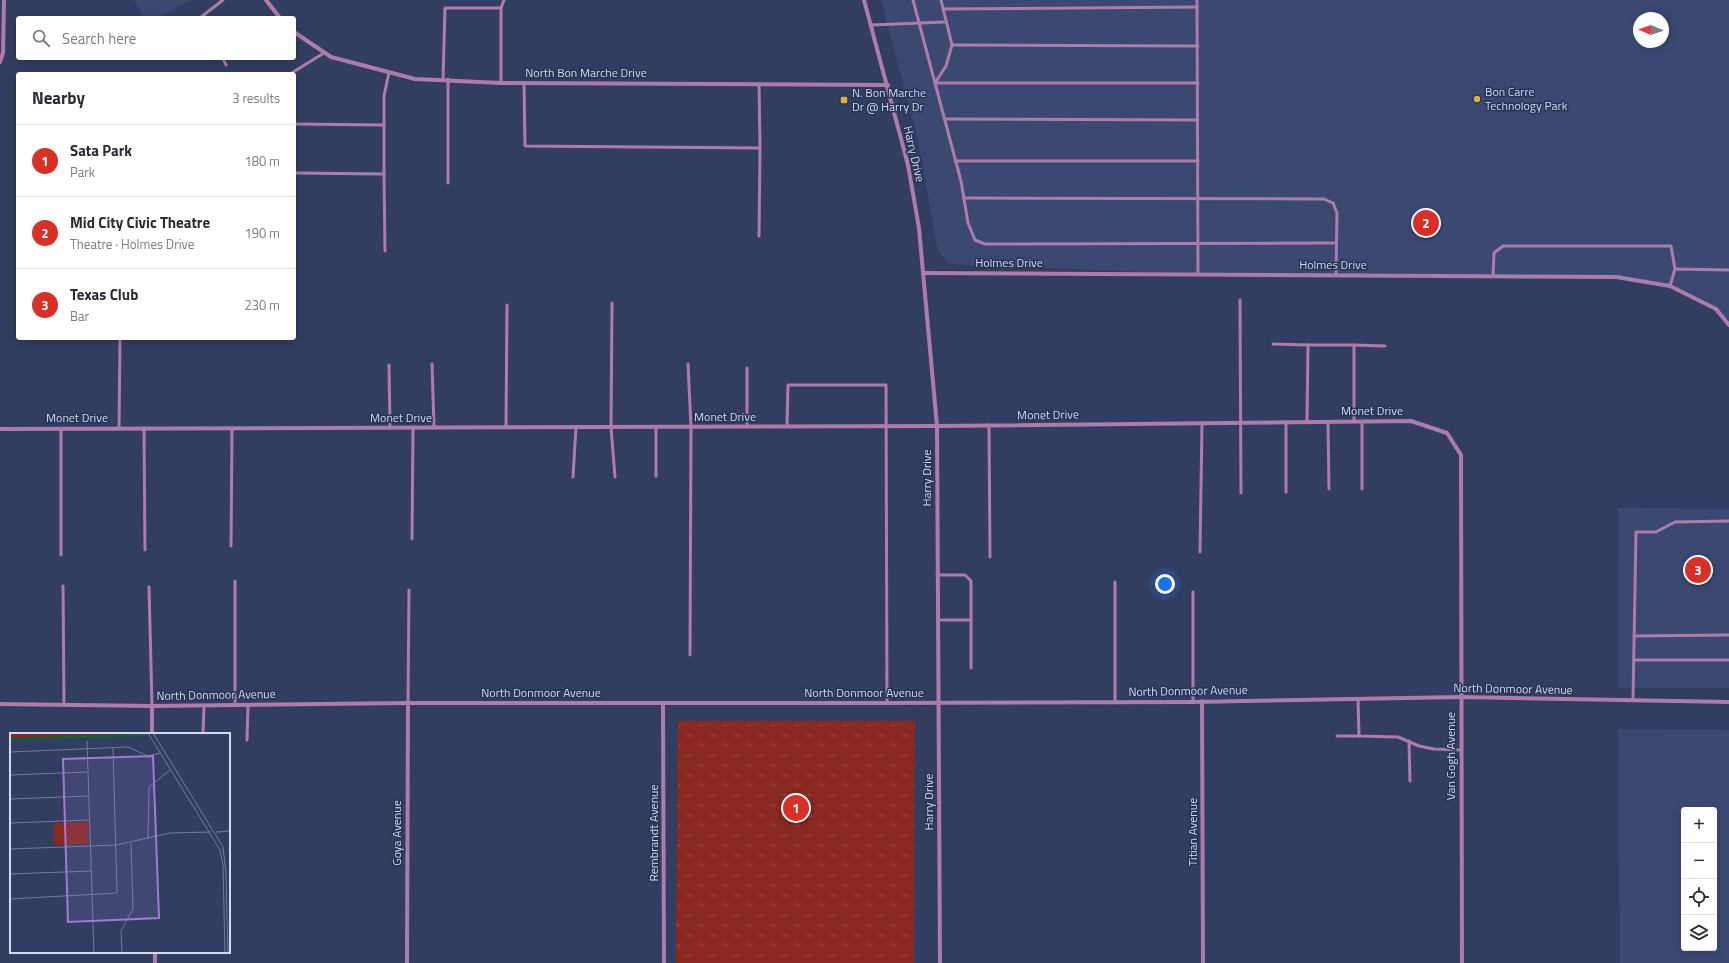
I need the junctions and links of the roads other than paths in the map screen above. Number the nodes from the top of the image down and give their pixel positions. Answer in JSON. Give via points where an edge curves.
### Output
{"nodes":[{"id":1,"x":4,"y":0,"type":"edge"},
{"id":2,"x":223,"y":0,"type":"edge"},
{"id":3,"x":266,"y":0,"type":"edge"},
{"id":4,"x":504,"y":0,"type":"edge"},
{"id":5,"x":864,"y":0,"type":"edge"},
{"id":6,"x":913,"y":0,"type":"edge"},
{"id":7,"x":941,"y":0,"type":"edge"},
{"id":8,"x":1197,"y":0,"type":"edge"},
{"id":9,"x":1197,"y":7,"type":"junction"},
{"id":10,"x":501,"y":8,"type":"junction"},
{"id":11,"x":943,"y":9,"type":"junction"},
{"id":12,"x":202,"y":16,"type":"edge"},
{"id":13,"x":278,"y":16,"type":"edge"},
{"id":14,"x":945,"y":22,"type":"junction"},
{"id":15,"x":919,"y":24,"type":"junction"},
{"id":16,"x":871,"y":25,"type":"junction"},
{"id":17,"x":296,"y":33,"type":"edge"},
{"id":18,"x":952,"y":45,"type":"junction"},
{"id":19,"x":1198,"y":46,"type":"junction"},
{"id":20,"x":324,"y":52,"type":"junction"},
{"id":21,"x":224,"y":60,"type":"edge"},
{"id":22,"x":0,"y":62,"type":"edge"},
{"id":23,"x":226,"y":65,"type":"dead end"},
{"id":24,"x":293,"y":72,"type":"edge"},
{"id":25,"x":389,"y":72,"type":"junction"},
{"id":26,"x":445,"y":79,"type":"junction"},
{"id":27,"x":500,"y":83,"type":"junction"},
{"id":28,"x":524,"y":83,"type":"junction"},
{"id":29,"x":1198,"y":83,"type":"junction"},
{"id":30,"x":759,"y":84,"type":"junction"},
{"id":31,"x":888,"y":84,"type":"junction"},
{"id":32,"x":935,"y":84,"type":"junction"},
{"id":33,"x":944,"y":119,"type":"junction"},
{"id":34,"x":1198,"y":120,"type":"junction"},
{"id":35,"x":296,"y":124,"type":"edge"},
{"id":36,"x":384,"y":125,"type":"junction"},
{"id":37,"x":760,"y":148,"type":"junction"},
{"id":38,"x":955,"y":161,"type":"junction"},
{"id":39,"x":1198,"y":161,"type":"junction"},
{"id":40,"x":296,"y":173,"type":"edge"},
{"id":41,"x":384,"y":174,"type":"junction"},
{"id":42,"x":448,"y":183,"type":"dead end"},
{"id":43,"x":964,"y":198,"type":"junction"},
{"id":44,"x":1198,"y":200,"type":"junction"},
{"id":45,"x":759,"y":236,"type":"dead end"},
{"id":46,"x":1336,"y":243,"type":"junction"},
{"id":47,"x":1198,"y":244,"type":"junction"},
{"id":48,"x":385,"y":251,"type":"dead end"},
{"id":49,"x":1675,"y":269,"type":"junction"},
{"id":50,"x":1729,"y":270,"type":"edge"},
{"id":51,"x":923,"y":273,"type":"junction"},
{"id":52,"x":1198,"y":274,"type":"junction"},
{"id":53,"x":1336,"y":275,"type":"junction"},
{"id":54,"x":1493,"y":276,"type":"junction"},
{"id":55,"x":1670,"y":286,"type":"junction"},
{"id":56,"x":1240,"y":300,"type":"dead end"},
{"id":57,"x":612,"y":303,"type":"dead end"},
{"id":58,"x":507,"y":305,"type":"dead end"},
{"id":59,"x":1729,"y":325,"type":"edge"},
{"id":60,"x":120,"y":340,"type":"edge"},
{"id":61,"x":1273,"y":344,"type":"dead end"},
{"id":62,"x":1308,"y":345,"type":"junction"},
{"id":63,"x":1354,"y":345,"type":"junction"},
{"id":64,"x":1385,"y":346,"type":"dead end"},
{"id":65,"x":432,"y":364,"type":"dead end"},
{"id":66,"x":688,"y":364,"type":"dead end"},
{"id":67,"x":389,"y":365,"type":"dead end"},
{"id":68,"x":747,"y":368,"type":"dead end"},
{"id":69,"x":1286,"y":422,"type":"junction"},
{"id":70,"x":1307,"y":422,"type":"junction"},
{"id":71,"x":1328,"y":422,"type":"junction"},
{"id":72,"x":1354,"y":422,"type":"junction"},
{"id":73,"x":1362,"y":422,"type":"junction"},
{"id":74,"x":1202,"y":423,"type":"junction"},
{"id":75,"x":1241,"y":423,"type":"junction"},
{"id":76,"x":989,"y":425,"type":"junction"},
{"id":77,"x":747,"y":426,"type":"junction"},
{"id":78,"x":787,"y":426,"type":"junction"},
{"id":79,"x":886,"y":426,"type":"junction"},
{"id":80,"x":937,"y":426,"type":"junction"},
{"id":81,"x":413,"y":427,"type":"junction"},
{"id":82,"x":506,"y":427,"type":"junction"},
{"id":83,"x":576,"y":427,"type":"junction"},
{"id":84,"x":611,"y":427,"type":"junction"},
{"id":85,"x":656,"y":427,"type":"junction"},
{"id":86,"x":691,"y":427,"type":"junction"},
{"id":87,"x":119,"y":428,"type":"junction"},
{"id":88,"x":144,"y":428,"type":"junction"},
{"id":89,"x":232,"y":428,"type":"junction"},
{"id":90,"x":390,"y":428,"type":"junction"},
{"id":91,"x":434,"y":428,"type":"junction"},
{"id":92,"x":0,"y":429,"type":"edge"},
{"id":93,"x":61,"y":429,"type":"junction"},
{"id":94,"x":1447,"y":433,"type":"joint"},
{"id":95,"x":656,"y":476,"type":"dead end"},
{"id":96,"x":574,"y":477,"type":"dead end"},
{"id":97,"x":615,"y":477,"type":"dead end"},
{"id":98,"x":1329,"y":489,"type":"dead end"},
{"id":99,"x":1362,"y":490,"type":"dead end"},
{"id":100,"x":1286,"y":492,"type":"dead end"},
{"id":101,"x":1241,"y":493,"type":"dead end"},
{"id":102,"x":1729,"y":521,"type":"edge"},
{"id":103,"x":412,"y":539,"type":"dead end"},
{"id":104,"x":232,"y":546,"type":"dead end"},
{"id":105,"x":145,"y":550,"type":"dead end"},
{"id":106,"x":1200,"y":552,"type":"dead end"},
{"id":107,"x":61,"y":555,"type":"dead end"},
{"id":108,"x":990,"y":556,"type":"dead end"},
{"id":109,"x":937,"y":575,"type":"junction"},
{"id":110,"x":235,"y":581,"type":"dead end"},
{"id":111,"x":1115,"y":582,"type":"dead end"},
{"id":112,"x":63,"y":586,"type":"dead end"},
{"id":113,"x":149,"y":587,"type":"dead end"},
{"id":114,"x":408,"y":590,"type":"dead end"},
{"id":115,"x":1193,"y":592,"type":"dead end"},
{"id":116,"x":938,"y":620,"type":"junction"},
{"id":117,"x":971,"y":620,"type":"junction"},
{"id":118,"x":1729,"y":635,"type":"edge"},
{"id":119,"x":1634,"y":636,"type":"junction"},
{"id":120,"x":690,"y":656,"type":"dead end"},
{"id":121,"x":1634,"y":660,"type":"junction"},
{"id":122,"x":1729,"y":660,"type":"edge"},
{"id":123,"x":971,"y":668,"type":"dead end"},
{"id":124,"x":1461,"y":698,"type":"junction"},
{"id":125,"x":1358,"y":699,"type":"junction"},
{"id":126,"x":1633,"y":700,"type":"junction"},
{"id":127,"x":1202,"y":701,"type":"junction"},
{"id":128,"x":938,"y":702,"type":"junction"},
{"id":129,"x":1115,"y":702,"type":"junction"},
{"id":130,"x":1193,"y":702,"type":"junction"},
{"id":131,"x":1729,"y":702,"type":"edge"},
{"id":132,"x":408,"y":703,"type":"junction"},
{"id":133,"x":887,"y":703,"type":"junction"},
{"id":134,"x":0,"y":704,"type":"edge"},
{"id":135,"x":663,"y":704,"type":"junction"},
{"id":136,"x":64,"y":705,"type":"junction"},
{"id":137,"x":204,"y":705,"type":"junction"},
{"id":138,"x":235,"y":705,"type":"junction"},
{"id":139,"x":248,"y":705,"type":"junction"},
{"id":140,"x":152,"y":706,"type":"junction"},
{"id":141,"x":152,"y":733,"type":"edge"},
{"id":142,"x":203,"y":733,"type":"edge"},
{"id":143,"x":1337,"y":736,"type":"dead end"},
{"id":144,"x":1359,"y":736,"type":"junction"},
{"id":145,"x":248,"y":740,"type":"dead end"},
{"id":146,"x":1409,"y":741,"type":"junction"},
{"id":147,"x":1461,"y":750,"type":"junction"},
{"id":148,"x":1410,"y":781,"type":"dead end"},
{"id":149,"x":407,"y":963,"type":"edge"},
{"id":150,"x":664,"y":963,"type":"edge"},
{"id":151,"x":940,"y":963,"type":"edge"},
{"id":152,"x":1203,"y":963,"type":"edge"},
{"id":153,"x":1462,"y":963,"type":"edge"}],
"edges":[{"from":1,"to":22,"type":"street","via":[[3,53]]},
{"from":2,"to":12,"type":"lane"},
{"from":3,"to":13,"type":"street"},
{"from":4,"to":10,"type":"lane"},
{"from":5,"to":16,"type":"street","name":"Harry Drive"},
{"from":6,"to":15,"type":"lane"},
{"from":7,"to":11,"type":"lane"},
{"from":8,"to":9,"type":"lane"},
{"from":9,"to":11,"type":"lane"},
{"from":9,"to":19,"type":"lane"},
{"from":10,"to":26,"type":"lane","via":[[445,8]]},
{"from":10,"to":27,"type":"lane"},
{"from":11,"to":14,"type":"lane"},
{"from":14,"to":15,"type":"lane"},
{"from":14,"to":18,"type":"lane"},
{"from":15,"to":16,"type":"lane"},
{"from":15,"to":32,"type":"lane"},
{"from":16,"to":31,"type":"street","name":"Harry Drive"},
{"from":17,"to":20,"type":"street","name":"North Bon Marche Drive"},
{"from":18,"to":19,"type":"lane"},
{"from":18,"to":32,"type":"lane","via":[[946,66]]},
{"from":19,"to":29,"type":"lane"},
{"from":20,"to":24,"type":"lane"},
{"from":20,"to":25,"type":"street","name":"North Bon Marche Drive","via":[[331,57]]},
{"from":21,"to":23,"type":"lane"},
{"from":25,"to":26,"type":"street","name":"North Bon Marche Drive","via":[[415,79]]},
{"from":25,"to":36,"type":"lane","via":[[384,96]]},
{"from":26,"to":27,"type":"street","name":"North Bon Marche Drive"},
{"from":26,"to":42,"type":"lane"},
{"from":27,"to":28,"type":"street","name":"North Bon Marche Drive"},
{"from":28,"to":30,"type":"street","name":"North Bon Marche Drive"},
{"from":28,"to":37,"type":"lane","via":[[525,146]]},
{"from":29,"to":32,"type":"lane"},
{"from":29,"to":34,"type":"lane"},
{"from":30,"to":31,"type":"street","name":"North Bon Marche Drive"},
{"from":30,"to":37,"type":"lane"},
{"from":31,"to":51,"type":"street","name":"Harry Drive","via":[[908,165],[919,228]]},
{"from":32,"to":33,"type":"lane"},
{"from":33,"to":34,"type":"lane"},
{"from":33,"to":38,"type":"lane"},
{"from":34,"to":39,"type":"lane"},
{"from":35,"to":36,"type":"lane"},
{"from":36,"to":41,"type":"lane"},
{"from":37,"to":45,"type":"lane"},
{"from":38,"to":39,"type":"lane"},
{"from":38,"to":43,"type":"lane"},
{"from":39,"to":44,"type":"lane"},
{"from":40,"to":41,"type":"lane"},
{"from":41,"to":48,"type":"lane"},
{"from":43,"to":44,"type":"lane"},
{"from":43,"to":47,"type":"lane","via":[[968,223],[975,240],[985,244]]},
{"from":44,"to":46,"type":"lane","via":[[1324,199],[1333,203],[1337,213]]},
{"from":44,"to":47,"type":"lane"},
{"from":46,"to":47,"type":"lane"},
{"from":46,"to":53,"type":"lane"},
{"from":47,"to":52,"type":"lane"},
{"from":49,"to":50,"type":"lane"},
{"from":49,"to":54,"type":"lane","via":[[1671,246],[1502,246],[1494,253]]},
{"from":49,"to":55,"type":"lane"},
{"from":51,"to":52,"type":"street","name":"Holmes Drive"},
{"from":51,"to":80,"type":"street","name":"Harry Drive"},
{"from":52,"to":53,"type":"street","name":"Holmes Drive"},
{"from":53,"to":54,"type":"street","name":"Holmes Drive"},
{"from":54,"to":55,"type":"street","name":"Holmes Drive","via":[[1616,277]]},
{"from":55,"to":59,"type":"street","name":"Holmes Drive","via":[[1716,309]]},
{"from":56,"to":75,"type":"lane"},
{"from":57,"to":84,"type":"lane"},
{"from":58,"to":82,"type":"lane"},
{"from":60,"to":87,"type":"lane"},
{"from":61,"to":62,"type":"lane"},
{"from":62,"to":63,"type":"lane"},
{"from":62,"to":70,"type":"lane"},
{"from":63,"to":64,"type":"lane"},
{"from":63,"to":72,"type":"lane"},
{"from":65,"to":91,"type":"lane"},
{"from":66,"to":86,"type":"lane"},
{"from":67,"to":90,"type":"lane"},
{"from":68,"to":77,"type":"lane"},
{"from":69,"to":70,"type":"street","name":"Monet Drive"},
{"from":69,"to":75,"type":"street","name":"Monet Drive"},
{"from":69,"to":100,"type":"lane"},
{"from":70,"to":71,"type":"street","name":"Monet Drive"},
{"from":71,"to":72,"type":"street","name":"Monet Drive"},
{"from":71,"to":98,"type":"lane"},
{"from":72,"to":73,"type":"street","name":"Monet Drive"},
{"from":73,"to":94,"type":"street","name":"Monet Drive","via":[[1411,421]]},
{"from":73,"to":99,"type":"lane"},
{"from":74,"to":75,"type":"street","name":"Monet Drive"},
{"from":74,"to":76,"type":"street","name":"Monet Drive"},
{"from":74,"to":106,"type":"lane"},
{"from":75,"to":101,"type":"lane"},
{"from":76,"to":80,"type":"street","name":"Monet Drive"},
{"from":76,"to":108,"type":"lane"},
{"from":77,"to":78,"type":"street","name":"Monet Drive"},
{"from":77,"to":86,"type":"street","name":"Monet Drive"},
{"from":78,"to":79,"type":"street","name":"Monet Drive"},
{"from":78,"to":79,"type":"lane","via":[[788,385],[886,385]]},
{"from":79,"to":80,"type":"street","name":"Monet Drive"},
{"from":79,"to":133,"type":"lane"},
{"from":80,"to":109,"type":"street","name":"Harry Drive"},
{"from":81,"to":90,"type":"street","name":"Monet Drive"},
{"from":81,"to":91,"type":"street","name":"Monet Drive"},
{"from":81,"to":103,"type":"lane"},
{"from":82,"to":83,"type":"street","name":"Monet Drive"},
{"from":82,"to":91,"type":"street","name":"Monet Drive"},
{"from":83,"to":84,"type":"street","name":"Monet Drive"},
{"from":83,"to":96,"type":"lane"},
{"from":84,"to":85,"type":"street","name":"Monet Drive"},
{"from":84,"to":97,"type":"lane"},
{"from":85,"to":86,"type":"street","name":"Monet Drive"},
{"from":85,"to":95,"type":"lane"},
{"from":86,"to":120,"type":"lane"},
{"from":87,"to":88,"type":"street","name":"Monet Drive"},
{"from":87,"to":93,"type":"street","name":"Monet Drive"},
{"from":88,"to":89,"type":"street","name":"Monet Drive"},
{"from":88,"to":105,"type":"lane"},
{"from":89,"to":90,"type":"street","name":"Monet Drive"},
{"from":89,"to":104,"type":"lane"},
{"from":92,"to":93,"type":"street","name":"Monet Drive"},
{"from":93,"to":107,"type":"lane"},
{"from":94,"to":124,"type":"street","name":"Van Gogh Avenue","via":[[1460,456]]},
{"from":102,"to":119,"type":"lane","via":[[1675,522],[1656,532],[1636,532]]},
{"from":109,"to":116,"type":"street","name":"Harry Drive"},
{"from":109,"to":117,"type":"lane","via":[[964,575],[971,581]]},
{"from":110,"to":138,"type":"lane"},
{"from":111,"to":129,"type":"lane"},
{"from":112,"to":136,"type":"lane"},
{"from":113,"to":140,"type":"lane"},
{"from":114,"to":132,"type":"lane"},
{"from":115,"to":130,"type":"lane"},
{"from":116,"to":117,"type":"lane"},
{"from":116,"to":128,"type":"street","name":"Harry Drive"},
{"from":117,"to":123,"type":"lane"},
{"from":118,"to":119,"type":"lane"},
{"from":119,"to":121,"type":"lane"},
{"from":121,"to":122,"type":"lane"},
{"from":121,"to":126,"type":"lane"},
{"from":124,"to":125,"type":"street","name":"North Donmoor Avenue"},
{"from":124,"to":126,"type":"street","name":"North Donmoor Avenue"},
{"from":124,"to":147,"type":"street","name":"Van Gogh Avenue"},
{"from":125,"to":127,"type":"street","name":"North Donmoor Avenue"},
{"from":125,"to":144,"type":"lane"},
{"from":126,"to":131,"type":"street","name":"North Donmoor Avenue"},
{"from":127,"to":130,"type":"street","name":"North Donmoor Avenue"},
{"from":127,"to":152,"type":"street","name":"Titian Avenue"},
{"from":128,"to":129,"type":"street","name":"North Donmoor Avenue"},
{"from":128,"to":133,"type":"street","name":"North Donmoor Avenue"},
{"from":128,"to":151,"type":"street","name":"Harry Drive"},
{"from":129,"to":130,"type":"street","name":"North Donmoor Avenue"},
{"from":132,"to":135,"type":"street","name":"North Donmoor Avenue"},
{"from":132,"to":139,"type":"street","name":"North Donmoor Avenue"},
{"from":132,"to":149,"type":"street","name":"Goya Avenue"},
{"from":133,"to":135,"type":"street","name":"North Donmoor Avenue"},
{"from":134,"to":136,"type":"street","name":"North Donmoor Avenue"},
{"from":135,"to":150,"type":"street","name":"Rembrandt Avenue"},
{"from":136,"to":140,"type":"street","name":"North Donmoor Avenue"},
{"from":137,"to":138,"type":"street","name":"North Donmoor Avenue"},
{"from":137,"to":140,"type":"street","name":"North Donmoor Avenue"},
{"from":137,"to":142,"type":"lane"},
{"from":138,"to":139,"type":"street","name":"North Donmoor Avenue"},
{"from":139,"to":145,"type":"lane"},
{"from":140,"to":141,"type":"street"},
{"from":143,"to":144,"type":"lane"},
{"from":144,"to":146,"type":"lane","via":[[1398,737]]},
{"from":146,"to":147,"type":"lane","via":[[1434,749]]},
{"from":146,"to":148,"type":"lane"},
{"from":147,"to":153,"type":"street","name":"Van Gogh Avenue"}]}
